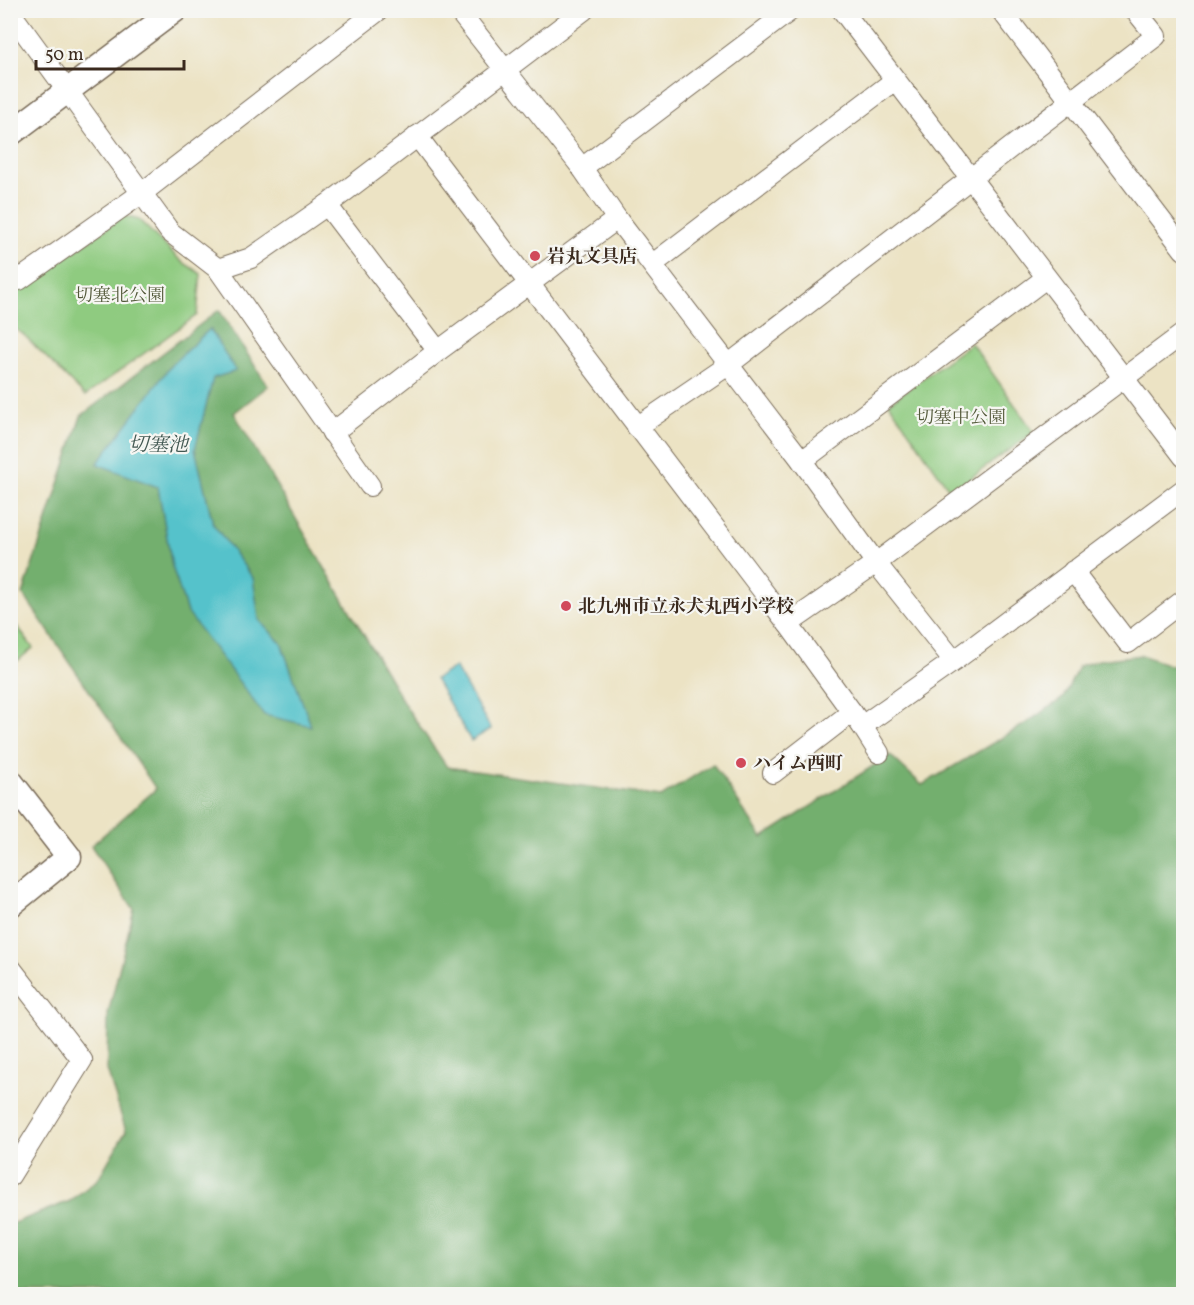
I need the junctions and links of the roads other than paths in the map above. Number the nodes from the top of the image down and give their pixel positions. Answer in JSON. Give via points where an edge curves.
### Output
{"nodes":[{"id":1,"x":175,"y":10,"type":"edge"},
{"id":2,"x":379,"y":10,"type":"edge"},
{"id":3,"x":458,"y":10,"type":"edge"},
{"id":4,"x":584,"y":10,"type":"edge"},
{"id":5,"x":791,"y":10,"type":"edge"},
{"id":6,"x":842,"y":10,"type":"edge"},
{"id":7,"x":1000,"y":10,"type":"edge"},
{"id":8,"x":1135,"y":10,"type":"edge"},
{"id":9,"x":10,"y":12,"type":"edge"},
{"id":10,"x":506,"y":70,"type":"junction"},
{"id":11,"x":894,"y":81,"type":"junction"},
{"id":12,"x":69,"y":90,"type":"junction"},
{"id":13,"x":1070,"y":102,"type":"junction"},
{"id":14,"x":10,"y":134,"type":"edge"},
{"id":15,"x":417,"y":136,"type":"junction"},
{"id":16,"x":582,"y":168,"type":"junction"},
{"id":17,"x":970,"y":179,"type":"junction"},
{"id":18,"x":142,"y":193,"type":"junction"},
{"id":19,"x":327,"y":206,"type":"junction"},
{"id":20,"x":617,"y":219,"type":"junction"},
{"id":21,"x":1184,"y":250,"type":"edge"},
{"id":22,"x":653,"y":264,"type":"junction"},
{"id":23,"x":218,"y":269,"type":"junction"},
{"id":24,"x":10,"y":270,"type":"edge"},
{"id":25,"x":1046,"y":278,"type":"junction"},
{"id":26,"x":530,"y":284,"type":"junction"},
{"id":27,"x":1184,"y":333,"type":"edge"},
{"id":28,"x":438,"y":351,"type":"junction"},
{"id":29,"x":728,"y":365,"type":"junction"},
{"id":30,"x":1124,"y":378,"type":"junction"},
{"id":31,"x":637,"y":428,"type":"junction"},
{"id":32,"x":332,"y":433,"type":"junction"},
{"id":33,"x":1184,"y":457,"type":"edge"},
{"id":34,"x":802,"y":461,"type":"junction"},
{"id":35,"x":370,"y":486,"type":"dead end"},
{"id":36,"x":1184,"y":489,"type":"edge"},
{"id":37,"x":876,"y":563,"type":"junction"},
{"id":38,"x":1073,"y":571,"type":"junction"},
{"id":39,"x":1184,"y":600,"type":"edge"},
{"id":40,"x":788,"y":624,"type":"junction"},
{"id":41,"x":954,"y":661,"type":"junction"},
{"id":42,"x":857,"y":719,"type":"junction"},
{"id":43,"x":879,"y":753,"type":"dead end"},
{"id":44,"x":772,"y":773,"type":"dead end"},
{"id":45,"x":10,"y":781,"type":"edge"},
{"id":46,"x":10,"y":905,"type":"edge"},
{"id":47,"x":10,"y":967,"type":"edge"},
{"id":48,"x":14,"y":1163,"type":"edge"}],
"edges":[{"from":1,"to":12,"type":"street"},
{"from":2,"to":18,"type":"street"},
{"from":3,"to":10,"type":"street"},
{"from":4,"to":10,"type":"street"},
{"from":5,"to":16,"type":"street"},
{"from":6,"to":11,"type":"street"},
{"from":7,"to":13,"type":"street"},
{"from":8,"to":13,"type":"street","via":[[1156,36]]},
{"from":9,"to":12,"type":"street"},
{"from":10,"to":15,"type":"street"},
{"from":10,"to":16,"type":"street"},
{"from":11,"to":17,"type":"street"},
{"from":11,"to":22,"type":"street"},
{"from":12,"to":14,"type":"street"},
{"from":12,"to":18,"type":"street"},
{"from":13,"to":17,"type":"street"},
{"from":13,"to":21,"type":"street"},
{"from":15,"to":19,"type":"street"},
{"from":15,"to":26,"type":"street"},
{"from":16,"to":20,"type":"street"},
{"from":17,"to":25,"type":"street"},
{"from":17,"to":29,"type":"street"},
{"from":18,"to":23,"type":"street","via":[[171,232]]},
{"from":18,"to":24,"type":"street","via":[[19,280]]},
{"from":19,"to":23,"type":"street","via":[[251,258]]},
{"from":19,"to":28,"type":"street"},
{"from":20,"to":22,"type":"street"},
{"from":20,"to":26,"type":"street"},
{"from":22,"to":29,"type":"street"},
{"from":23,"to":32,"type":"street"},
{"from":25,"to":30,"type":"street"},
{"from":25,"to":34,"type":"street"},
{"from":26,"to":28,"type":"street"},
{"from":26,"to":31,"type":"street"},
{"from":27,"to":30,"type":"street"},
{"from":28,"to":32,"type":"street"},
{"from":29,"to":31,"type":"street"},
{"from":29,"to":34,"type":"street"},
{"from":30,"to":33,"type":"street"},
{"from":30,"to":37,"type":"street"},
{"from":31,"to":40,"type":"street"},
{"from":32,"to":35,"type":"street"},
{"from":34,"to":37,"type":"street"},
{"from":36,"to":38,"type":"street"},
{"from":37,"to":40,"type":"street"},
{"from":37,"to":41,"type":"street"},
{"from":38,"to":39,"type":"street","via":[[1128,643]]},
{"from":38,"to":41,"type":"street"},
{"from":40,"to":42,"type":"street"},
{"from":41,"to":42,"type":"street"},
{"from":42,"to":43,"type":"street"},
{"from":42,"to":44,"type":"street"},
{"from":45,"to":46,"type":"street","via":[[69,857]]},
{"from":47,"to":48,"type":"street","via":[[82,1060]]}]}
